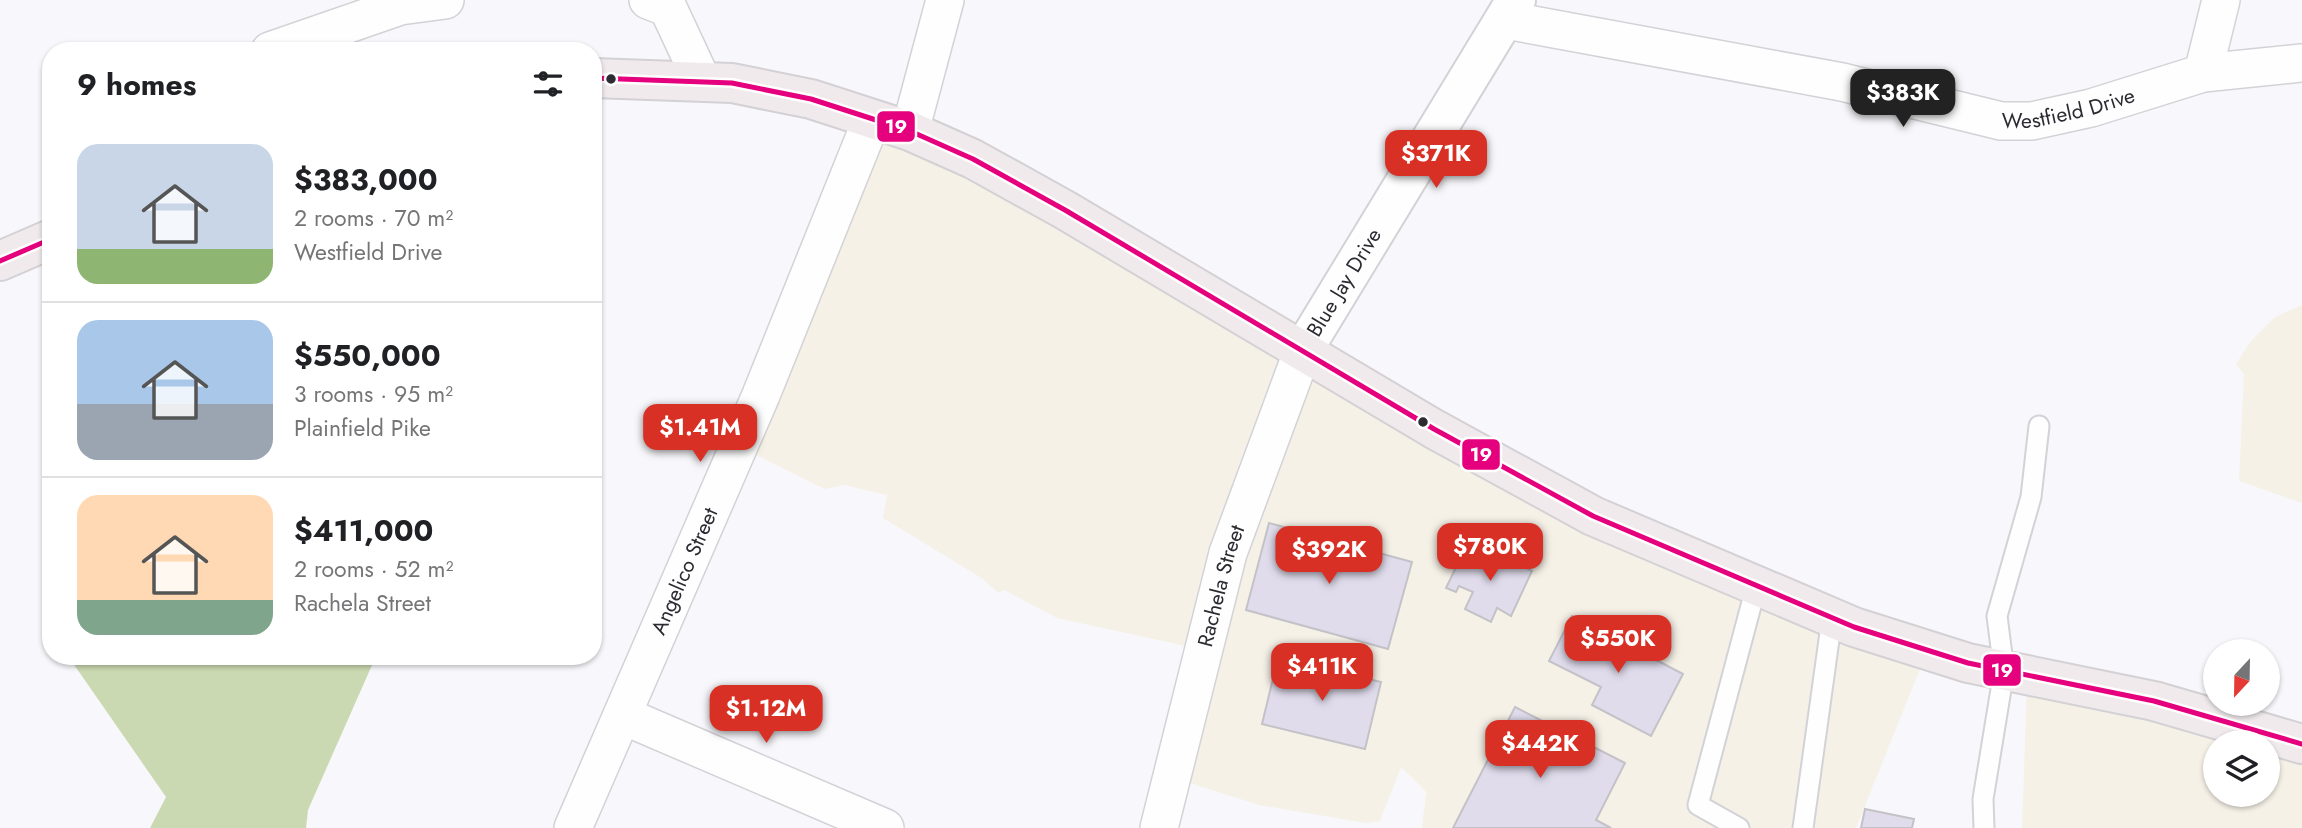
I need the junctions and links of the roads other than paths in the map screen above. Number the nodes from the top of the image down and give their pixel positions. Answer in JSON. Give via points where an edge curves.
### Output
{"nodes":[{"id":1,"x":445,"y":0,"type":"edge"},
{"id":2,"x":648,"y":0,"type":"edge"},
{"id":3,"x":945,"y":0,"type":"edge"},
{"id":4,"x":2221,"y":0,"type":"edge"},
{"id":5,"x":1511,"y":10,"type":"edge"},
{"id":6,"x":296,"y":42,"type":"edge"},
{"id":7,"x":2302,"y":63,"type":"edge"},
{"id":8,"x":2203,"y":73,"type":"junction"},
{"id":9,"x":602,"y":78,"type":"edge"},
{"id":10,"x":702,"y":81,"type":"junction"},
{"id":11,"x":872,"y":119,"type":"junction"},
{"id":12,"x":910,"y":131,"type":"junction"},
{"id":13,"x":42,"y":243,"type":"edge"},
{"id":14,"x":0,"y":261,"type":"edge"},
{"id":15,"x":1303,"y":350,"type":"junction"},
{"id":16,"x":2039,"y":426,"type":"dead end"},
{"id":17,"x":1756,"y":587,"type":"junction"},
{"id":18,"x":1832,"y":618,"type":"junction"},
{"id":19,"x":2004,"y":671,"type":"junction"},
{"id":20,"x":624,"y":716,"type":"junction"},
{"id":21,"x":2302,"y":744,"type":"edge"},
{"id":22,"x":573,"y":828,"type":"edge"},
{"id":23,"x":885,"y":828,"type":"edge"},
{"id":24,"x":1159,"y":828,"type":"edge"},
{"id":25,"x":1739,"y":828,"type":"edge"},
{"id":26,"x":1803,"y":828,"type":"edge"},
{"id":27,"x":1984,"y":828,"type":"edge"}],
"edges":[{"from":1,"to":6,"type":"street","via":[[400,6]]},
{"from":2,"to":10,"type":"street","via":[[668,8]]},
{"from":3,"to":12,"type":"street"},
{"from":4,"to":8,"type":"street"},
{"from":5,"to":8,"type":"street","name":"Westfield Drive","via":[[2001,121],[2032,121],[2091,108]]},
{"from":5,"to":15,"type":"street","name":"Blue Jay Drive"},
{"from":7,"to":8,"type":"street","name":"Westfield Drive"},
{"from":9,"to":10,"type":"main road"},
{"from":10,"to":11,"type":"main road","via":[[811,99]]},
{"from":11,"to":12,"type":"main road"},
{"from":11,"to":20,"type":"street","name":"Angelico Street"},
{"from":12,"to":15,"type":"main road","via":[[1065,210]]},
{"from":13,"to":14,"type":"main road"},
{"from":15,"to":17,"type":"main road","via":[[1593,516]]},
{"from":15,"to":24,"type":"street","name":"Rachela Street","via":[[1228,553]]},
{"from":16,"to":19,"type":"lane","via":[[2031,497],[1997,616]]},
{"from":17,"to":18,"type":"main road"},
{"from":17,"to":25,"type":"lane","via":[[1698,805]]},
{"from":18,"to":19,"type":"main road"},
{"from":18,"to":26,"type":"lane"},
{"from":19,"to":21,"type":"main road","via":[[2154,701]]},
{"from":19,"to":27,"type":"lane","via":[[1983,799]]},
{"from":20,"to":22,"type":"street","name":"Angelico Street"},
{"from":20,"to":23,"type":"street"}]}
